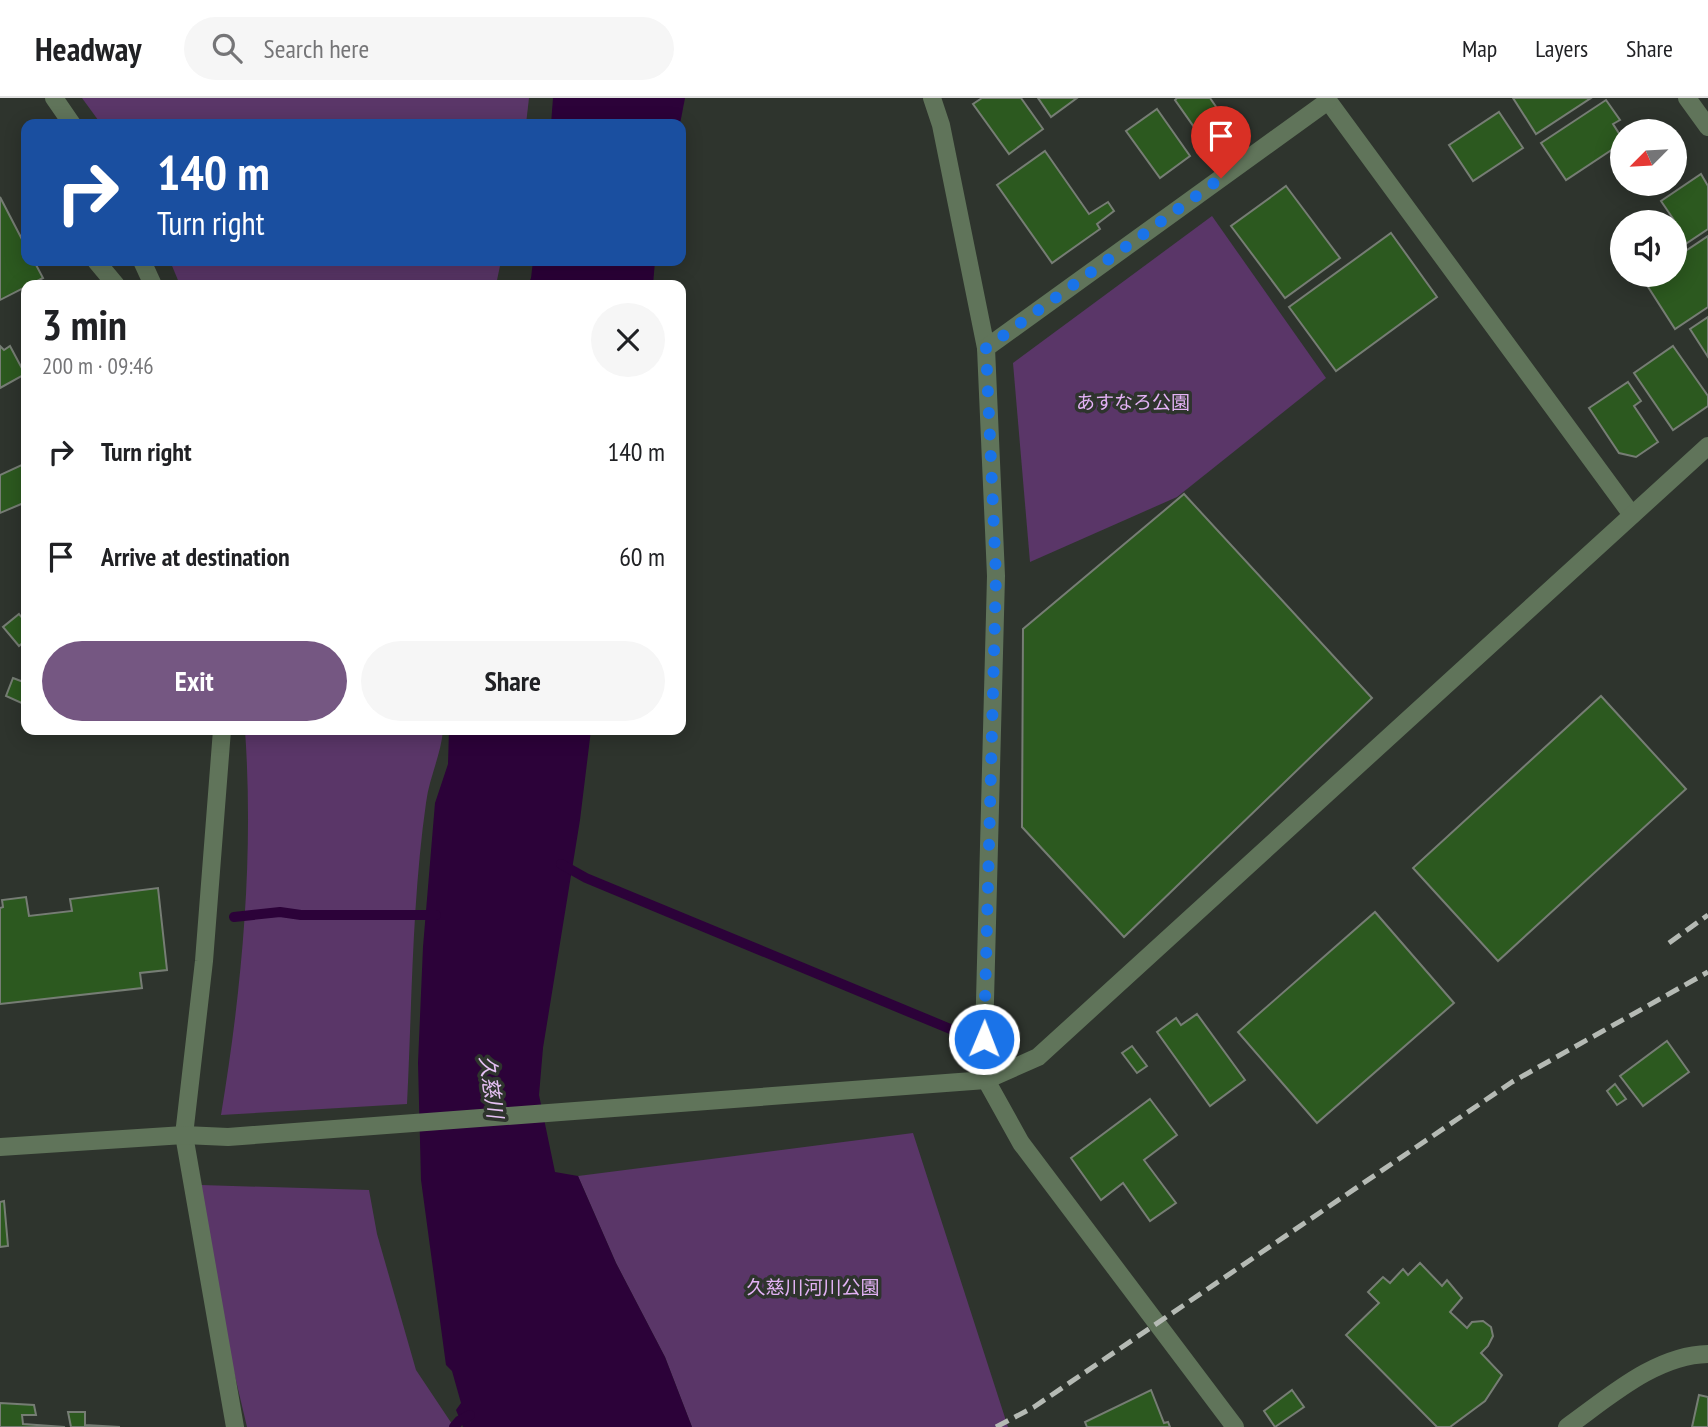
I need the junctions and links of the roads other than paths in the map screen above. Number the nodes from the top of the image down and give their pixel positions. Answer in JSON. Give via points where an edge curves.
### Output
{"nodes":[{"id":1,"x":54,"y":98,"type":"edge"},
{"id":2,"x":932,"y":98,"type":"edge"},
{"id":3,"x":1687,"y":98,"type":"edge"},
{"id":4,"x":1327,"y":99,"type":"edge"},
{"id":5,"x":69,"y":119,"type":"edge"},
{"id":6,"x":1708,"y":127,"type":"edge"},
{"id":7,"x":100,"y":266,"type":"edge"},
{"id":8,"x":112,"y":280,"type":"edge"},
{"id":9,"x":986,"y":348,"type":"junction"},
{"id":10,"x":1708,"y":446,"type":"edge"},
{"id":11,"x":1632,"y":515,"type":"junction"},
{"id":12,"x":222,"y":735,"type":"edge"},
{"id":13,"x":986,"y":1080,"type":"junction"},
{"id":14,"x":184,"y":1135,"type":"junction"},
{"id":15,"x":0,"y":1147,"type":"edge"},
{"id":16,"x":1708,"y":1354,"type":"edge"},
{"id":17,"x":235,"y":1427,"type":"edge"},
{"id":18,"x":1235,"y":1427,"type":"edge"},
{"id":19,"x":1567,"y":1427,"type":"edge"}],
"edges":[{"from":1,"to":5,"type":"street"},
{"from":2,"to":9,"type":"street"},
{"from":3,"to":6,"type":"street"},
{"from":4,"to":9,"type":"street"},
{"from":4,"to":11,"type":"street"},
{"from":7,"to":8,"type":"street"},
{"from":9,"to":13,"type":"street","via":[[996,576]]},
{"from":10,"to":11,"type":"street"},
{"from":11,"to":13,"type":"street","via":[[1038,1057]]},
{"from":12,"to":14,"type":"street","via":[[204,961]]},
{"from":13,"to":14,"type":"street","via":[[228,1137]]},
{"from":13,"to":18,"type":"street","via":[[1021,1143]]},
{"from":14,"to":15,"type":"street"},
{"from":14,"to":17,"type":"street"},
{"from":16,"to":19,"type":"street","via":[[1677,1359],[1648,1372]]}]}
